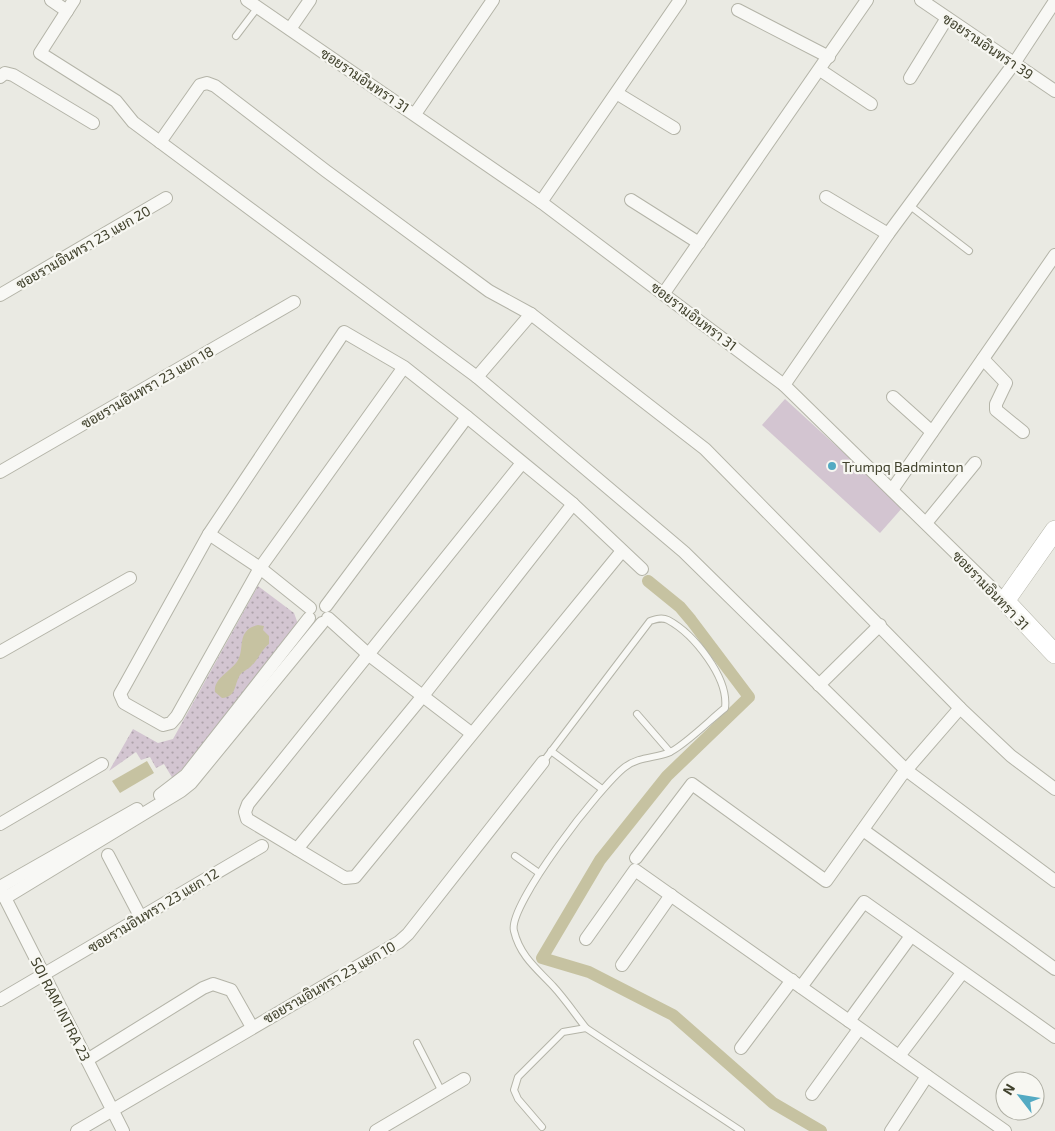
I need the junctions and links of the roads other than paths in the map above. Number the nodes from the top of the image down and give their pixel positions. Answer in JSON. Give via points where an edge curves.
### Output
{"nodes":[{"id":1,"x":51,"y":0,"type":"edge"},
{"id":2,"x":247,"y":0,"type":"edge"},
{"id":3,"x":310,"y":0,"type":"edge"},
{"id":4,"x":493,"y":0,"type":"edge"},
{"id":5,"x":680,"y":0,"type":"edge"},
{"id":6,"x":867,"y":0,"type":"edge"},
{"id":7,"x":921,"y":0,"type":"edge"},
{"id":8,"x":1055,"y":0,"type":"edge"},
{"id":9,"x":71,"y":5,"type":"edge"},
{"id":10,"x":258,"y":7,"type":"junction"},
{"id":11,"x":738,"y":10,"type":"dead end"},
{"id":12,"x":947,"y":18,"type":"junction"},
{"id":13,"x":290,"y":29,"type":"junction"},
{"id":14,"x":236,"y":36,"type":"dead end"},
{"id":15,"x":828,"y":56,"type":"junction"},
{"id":16,"x":1015,"y":62,"type":"junction"},
{"id":17,"x":820,"y":70,"type":"junction"},
{"id":18,"x":0,"y":76,"type":"edge"},
{"id":19,"x":910,"y":78,"type":"dead end"},
{"id":20,"x":1055,"y":91,"type":"edge"},
{"id":21,"x":618,"y":94,"type":"junction"},
{"id":22,"x":871,"y":104,"type":"dead end"},
{"id":23,"x":415,"y":114,"type":"junction"},
{"id":24,"x":93,"y":123,"type":"dead end"},
{"id":25,"x":674,"y":128,"type":"dead end"},
{"id":26,"x":160,"y":142,"type":"junction"},
{"id":27,"x":826,"y":197,"type":"dead end"},
{"id":28,"x":166,"y":198,"type":"dead end"},
{"id":29,"x":631,"y":200,"type":"dead end"},
{"id":30,"x":541,"y":202,"type":"junction"},
{"id":31,"x":910,"y":206,"type":"junction"},
{"id":32,"x":888,"y":234,"type":"junction"},
{"id":33,"x":699,"y":243,"type":"junction"},
{"id":34,"x":969,"y":251,"type":"dead end"},
{"id":35,"x":1055,"y":255,"type":"edge"},
{"id":36,"x":664,"y":293,"type":"junction"},
{"id":37,"x":0,"y":295,"type":"edge"},
{"id":38,"x":294,"y":302,"type":"dead end"},
{"id":39,"x":531,"y":314,"type":"junction"},
{"id":40,"x":983,"y":359,"type":"junction"},
{"id":41,"x":404,"y":367,"type":"junction"},
{"id":42,"x":478,"y":377,"type":"junction"},
{"id":43,"x":784,"y":385,"type":"junction"},
{"id":44,"x":893,"y":397,"type":"dead end"},
{"id":45,"x":467,"y":417,"type":"junction"},
{"id":46,"x":932,"y":432,"type":"junction"},
{"id":47,"x":1023,"y":432,"type":"dead end"},
{"id":48,"x":522,"y":463,"type":"junction"},
{"id":49,"x":975,"y":463,"type":"dead end"},
{"id":50,"x":0,"y":472,"type":"edge"},
{"id":51,"x":892,"y":490,"type":"junction"},
{"id":52,"x":573,"y":504,"type":"junction"},
{"id":53,"x":926,"y":524,"type":"junction"},
{"id":54,"x":1055,"y":530,"type":"edge"},
{"id":55,"x":209,"y":534,"type":"junction"},
{"id":56,"x":622,"y":551,"type":"junction"},
{"id":57,"x":260,"y":568,"type":"junction"},
{"id":58,"x":642,"y":569,"type":"dead end"},
{"id":59,"x":130,"y":578,"type":"dead end"},
{"id":60,"x":1005,"y":601,"type":"junction"},
{"id":61,"x":309,"y":613,"type":"junction"},
{"id":62,"x":325,"y":616,"type":"junction"},
{"id":63,"x":880,"y":625,"type":"junction"},
{"id":64,"x":0,"y":652,"type":"edge"},
{"id":65,"x":1055,"y":654,"type":"edge"},
{"id":66,"x":369,"y":655,"type":"junction"},
{"id":67,"x":819,"y":685,"type":"junction"},
{"id":68,"x":422,"y":697,"type":"junction"},
{"id":69,"x":960,"y":708,"type":"junction"},
{"id":70,"x":637,"y":714,"type":"dead end"},
{"id":71,"x":472,"y":733,"type":"junction"},
{"id":72,"x":551,"y":751,"type":"junction"},
{"id":73,"x":670,"y":752,"type":"junction"},
{"id":74,"x":543,"y":762,"type":"joint"},
{"id":75,"x":102,"y":764,"type":"dead end"},
{"id":76,"x":906,"y":770,"type":"junction"},
{"id":77,"x":602,"y":789,"type":"junction"},
{"id":78,"x":1055,"y":789,"type":"edge"},
{"id":79,"x":0,"y":824,"type":"edge"},
{"id":80,"x":863,"y":830,"type":"junction"},
{"id":81,"x":262,"y":846,"type":"dead end"},
{"id":82,"x":297,"y":849,"type":"junction"},
{"id":83,"x":108,"y":855,"type":"dead end"},
{"id":84,"x":515,"y":856,"type":"dead end"},
{"id":85,"x":636,"y":858,"type":"dead end"},
{"id":86,"x":539,"y":873,"type":"junction"},
{"id":87,"x":1055,"y":880,"type":"edge"},
{"id":88,"x":2,"y":891,"type":"edge"},
{"id":89,"x":671,"y":895,"type":"junction"},
{"id":90,"x":140,"y":918,"type":"junction"},
{"id":91,"x":911,"y":936,"type":"junction"},
{"id":92,"x":586,"y":939,"type":"dead end"},
{"id":93,"x":622,"y":965,"type":"dead end"},
{"id":94,"x":1055,"y":969,"type":"edge"},
{"id":95,"x":962,"y":972,"type":"junction"},
{"id":96,"x":43,"y":975,"type":"junction"},
{"id":97,"x":797,"y":983,"type":"junction"},
{"id":98,"x":0,"y":1000,"type":"edge"},
{"id":99,"x":854,"y":1025,"type":"junction"},
{"id":100,"x":252,"y":1027,"type":"junction"},
{"id":101,"x":586,"y":1028,"type":"junction"},
{"id":102,"x":1055,"y":1037,"type":"edge"},
{"id":103,"x":417,"y":1043,"type":"dead end"},
{"id":104,"x":741,"y":1048,"type":"dead end"},
{"id":105,"x":899,"y":1056,"type":"junction"},
{"id":106,"x":86,"y":1060,"type":"junction"},
{"id":107,"x":927,"y":1076,"type":"junction"},
{"id":108,"x":464,"y":1079,"type":"dead end"},
{"id":109,"x":442,"y":1092,"type":"junction"},
{"id":110,"x":812,"y":1094,"type":"dead end"},
{"id":111,"x":113,"y":1111,"type":"junction"},
{"id":112,"x":542,"y":1127,"type":"dead end"},
{"id":113,"x":77,"y":1131,"type":"edge"},
{"id":114,"x":123,"y":1131,"type":"edge"},
{"id":115,"x":376,"y":1131,"type":"edge"},
{"id":116,"x":741,"y":1131,"type":"edge"},
{"id":117,"x":891,"y":1131,"type":"edge"},
{"id":118,"x":1005,"y":1131,"type":"edge"}],
"edges":[{"from":1,"to":9,"type":"street"},
{"from":2,"to":10,"type":"street","name":"ซอยรามอินทรา 31"},
{"from":3,"to":13,"type":"street"},
{"from":4,"to":23,"type":"street"},
{"from":5,"to":21,"type":"street"},
{"from":6,"to":15,"type":"street"},
{"from":7,"to":12,"type":"street","name":"ซอยรามอินทรา 39"},
{"from":8,"to":16,"type":"street"},
{"from":9,"to":26,"type":"street","via":[[40,53],[116,100],[129,118]]},
{"from":10,"to":13,"type":"street","name":"ซอยรามอินทรา 31"},
{"from":10,"to":14,"type":"lane"},
{"from":11,"to":15,"type":"street"},
{"from":12,"to":16,"type":"street","name":"ซอยรามอินทรา 39"},
{"from":12,"to":19,"type":"street"},
{"from":13,"to":23,"type":"street","name":"ซอยรามอินทรา 31"},
{"from":15,"to":17,"type":"street"},
{"from":16,"to":20,"type":"street","name":"ซอยรามอินทรา 39"},
{"from":16,"to":31,"type":"street"},
{"from":17,"to":22,"type":"street"},
{"from":17,"to":33,"type":"street"},
{"from":18,"to":24,"type":"street","via":[[5,73],[13,75]]},
{"from":21,"to":25,"type":"street"},
{"from":21,"to":30,"type":"street"},
{"from":23,"to":30,"type":"street","name":"ซอยรามอินทรา 31"},
{"from":26,"to":39,"type":"street","via":[[200,85],[216,86],[489,290]]},
{"from":26,"to":42,"type":"street"},
{"from":27,"to":32,"type":"street"},
{"from":28,"to":37,"type":"street","name":"ซอยรามอินทรา 23 แยก 20"},
{"from":29,"to":33,"type":"street"},
{"from":30,"to":36,"type":"street","name":"ซอยรามอินทรา 31"},
{"from":31,"to":32,"type":"street"},
{"from":31,"to":34,"type":"lane"},
{"from":32,"to":43,"type":"street"},
{"from":33,"to":36,"type":"street"},
{"from":35,"to":40,"type":"street"},
{"from":36,"to":43,"type":"street","name":"ซอยรามอินทรา 31"},
{"from":38,"to":50,"type":"street","name":"ซอยรามอินทรา 23 แยก 18"},
{"from":39,"to":42,"type":"street"},
{"from":39,"to":63,"type":"street","via":[[705,449]]},
{"from":40,"to":46,"type":"street"},
{"from":40,"to":47,"type":"street","via":[[1006,383],[996,410]]},
{"from":41,"to":45,"type":"street"},
{"from":41,"to":55,"type":"street","via":[[344,332]]},
{"from":41,"to":57,"type":"street"},
{"from":42,"to":67,"type":"street","via":[[684,552]]},
{"from":43,"to":51,"type":"street","name":"ซอยรามอินทรา 31"},
{"from":44,"to":46,"type":"street"},
{"from":45,"to":48,"type":"street"},
{"from":45,"to":62,"type":"street"},
{"from":46,"to":51,"type":"street"},
{"from":48,"to":52,"type":"street"},
{"from":48,"to":66,"type":"street"},
{"from":49,"to":53,"type":"street"},
{"from":51,"to":53,"type":"street","name":"ซอยรามอินทรา 31"},
{"from":52,"to":56,"type":"street"},
{"from":52,"to":68,"type":"street"},
{"from":53,"to":60,"type":"street","name":"ซอยรามอินทรา 31"},
{"from":54,"to":60,"type":"street"},
{"from":55,"to":57,"type":"street"},
{"from":55,"to":57,"type":"street","via":[[120,694],[124,703],[163,725],[171,723]]},
{"from":56,"to":58,"type":"street"},
{"from":56,"to":71,"type":"street"},
{"from":57,"to":61,"type":"street"},
{"from":59,"to":64,"type":"street"},
{"from":60,"to":65,"type":"street","name":"ซอยรามอินทรา 31"},
{"from":61,"to":62,"type":"street","via":[[316,623]]},
{"from":61,"to":62,"type":"street","via":[[319,603]]},
{"from":61,"to":88,"type":"street","via":[[213,742],[179,781]]},
{"from":62,"to":66,"type":"street"},
{"from":62,"to":88,"type":"street","via":[[186,787]]},
{"from":63,"to":67,"type":"street"},
{"from":63,"to":69,"type":"street"},
{"from":66,"to":68,"type":"street"},
{"from":66,"to":82,"type":"street","via":[[248,804],[245,812],[247,819]]},
{"from":67,"to":76,"type":"street"},
{"from":68,"to":71,"type":"street"},
{"from":68,"to":82,"type":"street"},
{"from":69,"to":76,"type":"street"},
{"from":69,"to":78,"type":"street","via":[[1011,756]]},
{"from":70,"to":73,"type":"lane"},
{"from":71,"to":82,"type":"street","via":[[355,877],[345,878]]},
{"from":72,"to":73,"type":"lane","via":[[644,627],[658,618],[668,619],[692,640],[716,669],[726,699],[725,708]]},
{"from":72,"to":74,"type":"lane"},
{"from":72,"to":77,"type":"lane"},
{"from":73,"to":77,"type":"lane","via":[[626,766]]},
{"from":74,"to":100,"type":"street","name":"ซอยรามอินทรา 23 แยก 10","via":[[408,934]]},
{"from":75,"to":79,"type":"street"},
{"from":76,"to":80,"type":"street"},
{"from":76,"to":87,"type":"street"},
{"from":77,"to":86,"type":"lane"},
{"from":80,"to":85,"type":"street","via":[[826,882],[692,784]]},
{"from":80,"to":94,"type":"street"},
{"from":81,"to":90,"type":"street","name":"ซอยรามอินทรา 23 แยก 12"},
{"from":83,"to":90,"type":"street"},
{"from":84,"to":86,"type":"lane"},
{"from":86,"to":101,"type":"lane","via":[[514,922],[514,931],[529,962]]},
{"from":88,"to":96,"type":"street","name":"SOI RAM INTRA 23"},
{"from":89,"to":92,"type":"street","via":[[635,870]]},
{"from":89,"to":93,"type":"street"},
{"from":89,"to":97,"type":"street"},
{"from":90,"to":96,"type":"street","name":"ซอยรามอินทรา 23 แยก 12"},
{"from":91,"to":95,"type":"street"},
{"from":91,"to":97,"type":"street","via":[[864,902]]},
{"from":91,"to":99,"type":"street"},
{"from":95,"to":102,"type":"street"},
{"from":95,"to":105,"type":"street"},
{"from":96,"to":98,"type":"street","name":"ซอยรามอินทรา 23 แยก 12"},
{"from":96,"to":106,"type":"street","name":"SOI RAM INTRA 23"},
{"from":97,"to":99,"type":"street"},
{"from":97,"to":104,"type":"street"},
{"from":99,"to":105,"type":"street"},
{"from":99,"to":110,"type":"street"},
{"from":100,"to":106,"type":"street","via":[[231,990],[213,984]]},
{"from":100,"to":111,"type":"street","name":"ซอยรามอินทรา 23 แยก 10"},
{"from":101,"to":112,"type":"lane","via":[[563,1032],[518,1077],[514,1090],[518,1099]]},
{"from":101,"to":116,"type":"lane"},
{"from":103,"to":109,"type":"lane"},
{"from":105,"to":107,"type":"street"},
{"from":106,"to":111,"type":"street","name":"SOI RAM INTRA 23"},
{"from":107,"to":117,"type":"street"},
{"from":107,"to":118,"type":"street"},
{"from":108,"to":109,"type":"street"},
{"from":109,"to":115,"type":"street"},
{"from":111,"to":113,"type":"street","name":"ซอยรามอินทรา 23 แยก 10"},
{"from":111,"to":114,"type":"street","name":"SOI RAM INTRA 23"}]}
